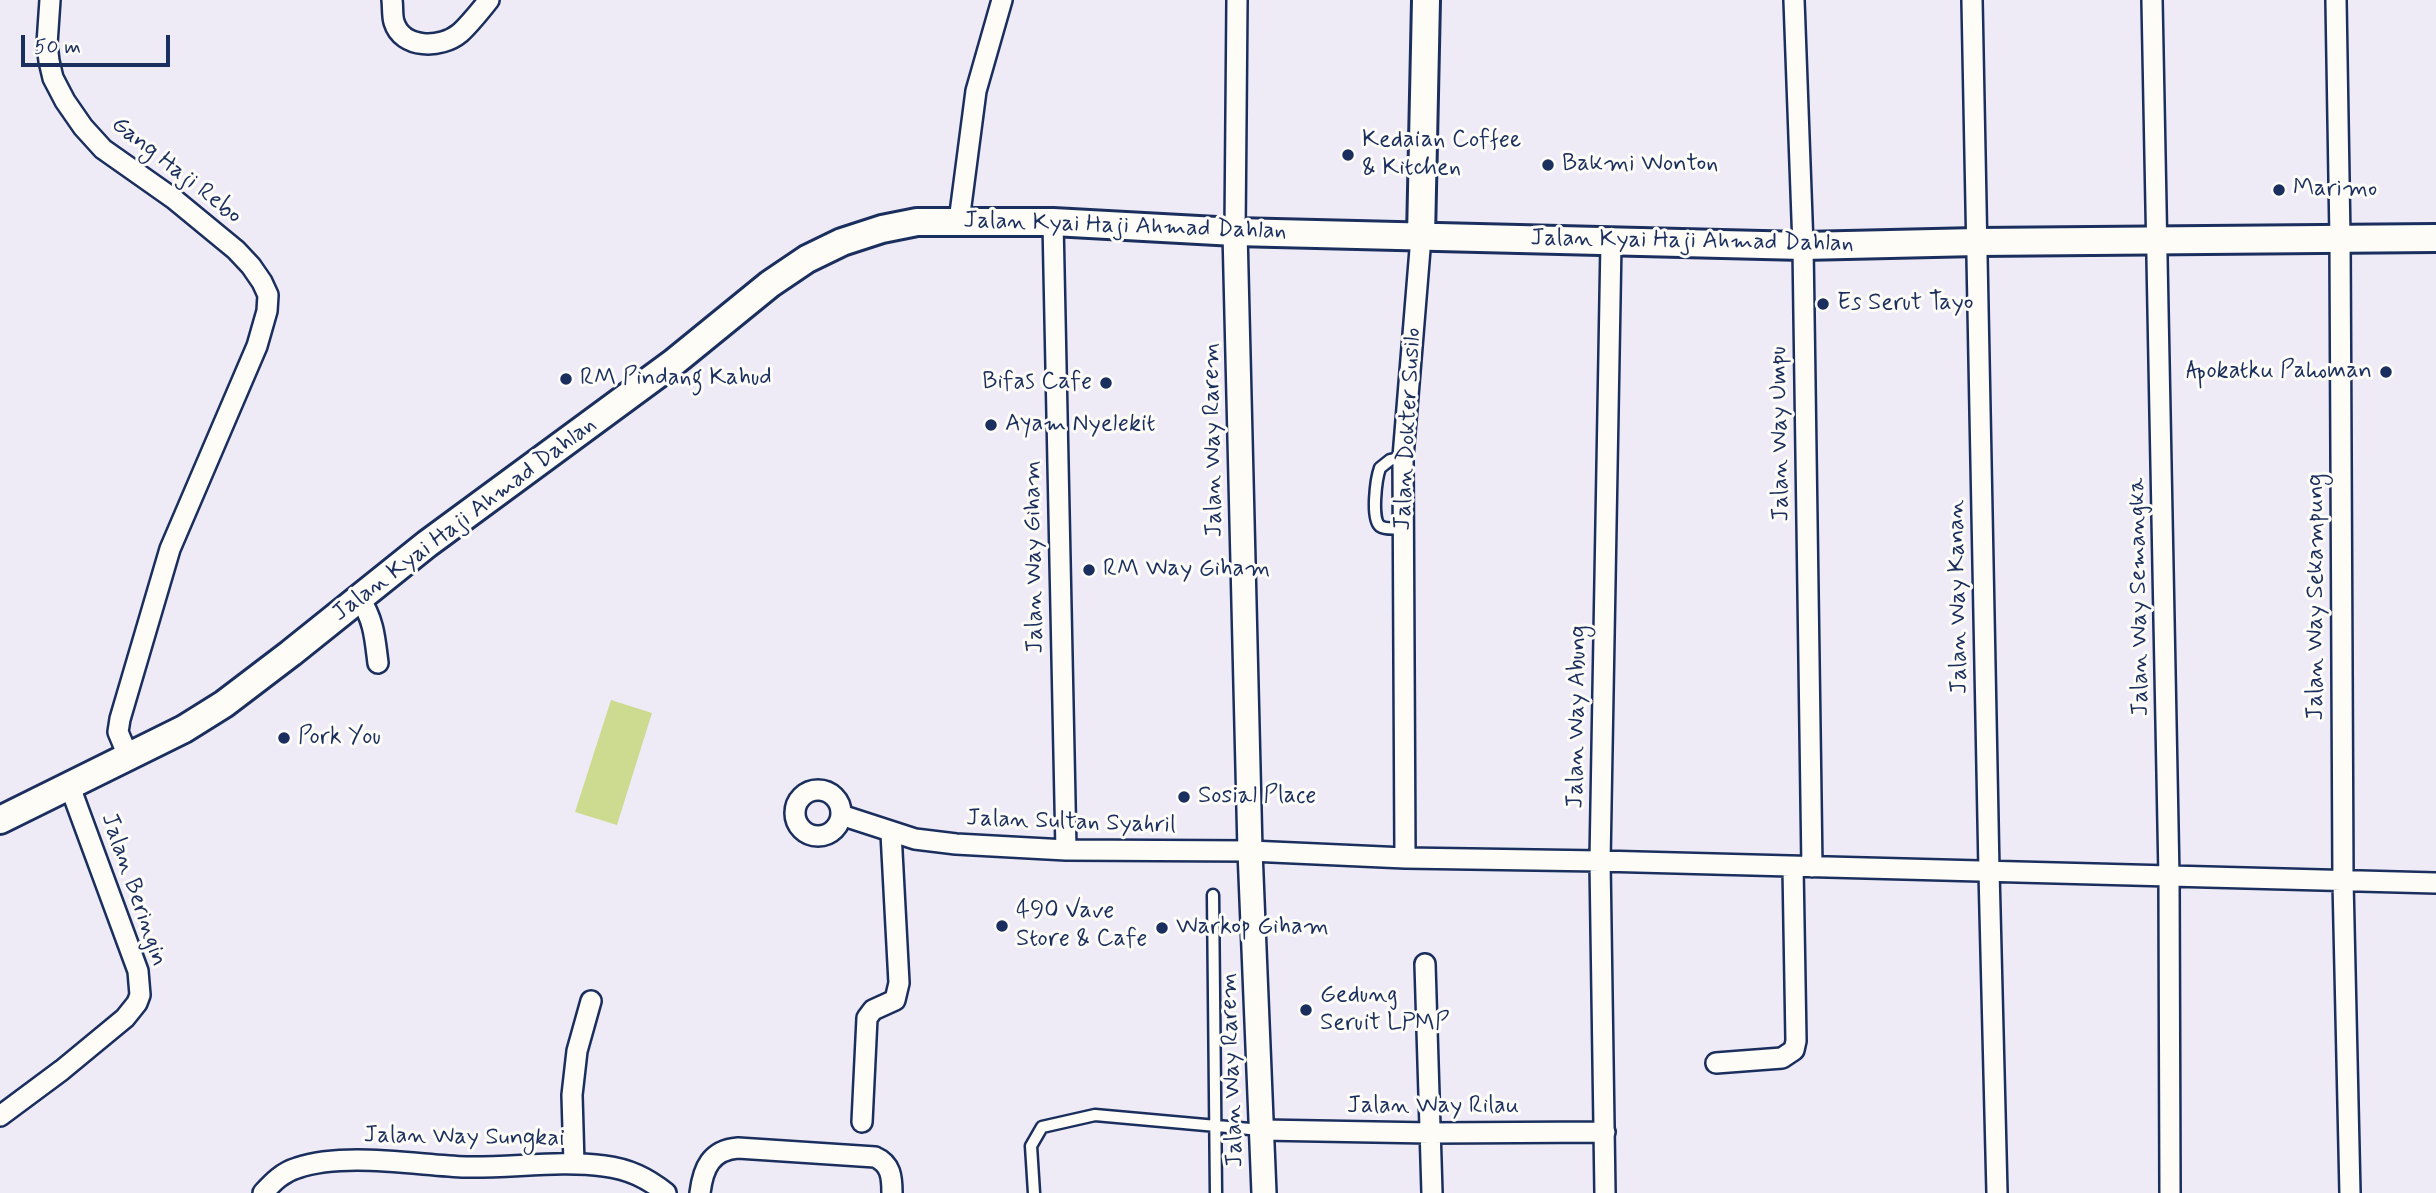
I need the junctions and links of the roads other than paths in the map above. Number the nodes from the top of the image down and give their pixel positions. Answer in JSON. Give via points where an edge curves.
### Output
{"nodes":[{"id":1,"x":50,"y":0,"type":"edge"},
{"id":2,"x":392,"y":0,"type":"edge"},
{"id":3,"x":489,"y":0,"type":"edge"},
{"id":4,"x":1002,"y":0,"type":"edge"},
{"id":5,"x":1237,"y":0,"type":"edge"},
{"id":6,"x":1426,"y":0,"type":"edge"},
{"id":7,"x":1794,"y":0,"type":"edge"},
{"id":8,"x":1972,"y":0,"type":"edge"},
{"id":9,"x":2152,"y":0,"type":"edge"},
{"id":10,"x":2336,"y":0,"type":"edge"},
{"id":11,"x":959,"y":221,"type":"junction"},
{"id":12,"x":1053,"y":222,"type":"junction"},
{"id":13,"x":1235,"y":232,"type":"junction"},
{"id":14,"x":1421,"y":237,"type":"junction"},
{"id":15,"x":2340,"y":238,"type":"junction"},
{"id":16,"x":2436,"y":238,"type":"edge"},
{"id":17,"x":2158,"y":240,"type":"junction"},
{"id":18,"x":1611,"y":242,"type":"junction"},
{"id":19,"x":1977,"y":242,"type":"junction"},
{"id":20,"x":1803,"y":246,"type":"junction"},
{"id":21,"x":1403,"y":457,"type":"junction"},
{"id":22,"x":1404,"y":528,"type":"junction"},
{"id":23,"x":360,"y":599,"type":"junction"},
{"id":24,"x":377,"y":663,"type":"dead end"},
{"id":25,"x":128,"y":756,"type":"junction"},
{"id":26,"x":69,"y":784,"type":"junction"},
{"id":27,"x":841,"y":815,"type":"dead end"},
{"id":28,"x":0,"y":820,"type":"edge"},
{"id":29,"x":891,"y":833,"type":"junction"},
{"id":30,"x":1066,"y":850,"type":"junction"},
{"id":31,"x":1250,"y":851,"type":"junction"},
{"id":32,"x":1405,"y":859,"type":"junction"},
{"id":33,"x":1600,"y":861,"type":"junction"},
{"id":34,"x":1802,"y":867,"type":"junction"},
{"id":35,"x":1989,"y":871,"type":"junction"},
{"id":36,"x":2169,"y":877,"type":"junction"},
{"id":37,"x":2343,"y":881,"type":"junction"},
{"id":38,"x":2436,"y":883,"type":"edge"},
{"id":39,"x":1213,"y":895,"type":"dead end"},
{"id":40,"x":1425,"y":964,"type":"dead end"},
{"id":41,"x":591,"y":1001,"type":"dead end"},
{"id":42,"x":1716,"y":1063,"type":"dead end"},
{"id":43,"x":0,"y":1116,"type":"edge"},
{"id":44,"x":862,"y":1122,"type":"dead end"},
{"id":45,"x":1216,"y":1126,"type":"junction"},
{"id":46,"x":1262,"y":1130,"type":"junction"},
{"id":47,"x":1605,"y":1132,"type":"junction"},
{"id":48,"x":1430,"y":1133,"type":"junction"},
{"id":49,"x":574,"y":1164,"type":"junction"},
{"id":50,"x":264,"y":1193,"type":"edge"},
{"id":51,"x":666,"y":1193,"type":"edge"},
{"id":52,"x":700,"y":1193,"type":"edge"},
{"id":53,"x":892,"y":1193,"type":"edge"},
{"id":54,"x":1034,"y":1193,"type":"edge"},
{"id":55,"x":1216,"y":1193,"type":"edge"},
{"id":56,"x":1264,"y":1193,"type":"edge"},
{"id":57,"x":1432,"y":1193,"type":"edge"},
{"id":58,"x":1605,"y":1193,"type":"edge"},
{"id":59,"x":1997,"y":1193,"type":"edge"},
{"id":60,"x":2170,"y":1193,"type":"edge"},
{"id":61,"x":2350,"y":1193,"type":"edge"}],
"edges":[{"from":1,"to":25,"type":"street","name":"Gang Haji Rebo","via":[[47,44],[53,78],[83,127],[103,149],[236,250],[268,295],[257,346],[170,548],[120,719],[118,732]]},
{"from":2,"to":3,"type":"street","via":[[394,24],[410,42],[428,44],[445,43],[459,34]]},
{"from":4,"to":11,"type":"street","via":[[976,91]]},
{"from":5,"to":13,"type":"street"},
{"from":6,"to":14,"type":"main road","name":"Jalan Dokter Susilo"},
{"from":7,"to":20,"type":"street","name":"Jalan Way Umpu"},
{"from":8,"to":19,"type":"street","name":"Jalan Way Kanan"},
{"from":9,"to":17,"type":"street","name":"Jalan Way Semangka"},
{"from":10,"to":15,"type":"street","name":"Jalan Way Sekampung"},
{"from":11,"to":12,"type":"main road","name":"Jalan Kyai Haji Ahmad Dahlan"},
{"from":11,"to":23,"type":"main road","name":"Jalan Kyai Haji Ahmad Dahlan","via":[[882,229],[807,259]]},
{"from":12,"to":13,"type":"main road","name":"Jalan Kyai Haji Ahmad Dahlan"},
{"from":12,"to":30,"type":"street","name":"Jalan Way Giham"},
{"from":13,"to":14,"type":"main road","name":"Jalan Kyai Haji Ahmad Dahlan"},
{"from":13,"to":31,"type":"street","name":"Jalan Way Rarem"},
{"from":14,"to":18,"type":"main road","name":"Jalan Kyai Haji Ahmad Dahlan"},
{"from":14,"to":21,"type":"street","name":"Jalan Dokter Susilo"},
{"from":15,"to":16,"type":"main road","name":"Jalan Kyai Haji Ahmad Dahlan"},
{"from":15,"to":17,"type":"main road","name":"Jalan Kyai Haji Ahmad Dahlan"},
{"from":15,"to":37,"type":"street","name":"Jalan Way Sekampung"},
{"from":17,"to":19,"type":"main road","name":"Jalan Kyai Haji Ahmad Dahlan"},
{"from":17,"to":36,"type":"street","name":"Jalan Way Semangka"},
{"from":18,"to":20,"type":"main road","name":"Jalan Kyai Haji Ahmad Dahlan"},
{"from":18,"to":33,"type":"street","name":"Jalan Way Abung"},
{"from":19,"to":20,"type":"main road","name":"Jalan Kyai Haji Ahmad Dahlan"},
{"from":19,"to":35,"type":"street","name":"Jalan Way Kanan"},
{"from":20,"to":34,"type":"street","name":"Jalan Way Umpu"},
{"from":21,"to":22,"type":"street","name":"Jalan Dokter Susilo"},
{"from":21,"to":22,"type":"lane","via":[[1380,468],[1374,514],[1381,527]]},
{"from":22,"to":32,"type":"street","name":"Jalan Dokter Susilo"},
{"from":23,"to":24,"type":"street","via":[[374,628]]},
{"from":23,"to":25,"type":"main road","name":"Jalan Kyai Haji Ahmad Dahlan","via":[[224,704]]},
{"from":25,"to":26,"type":"main road","name":"Jalan Kyai Haji Ahmad Dahlan"},
{"from":26,"to":28,"type":"main road","name":"Jalan Kyai Haji Ahmad Dahlan"},
{"from":26,"to":43,"type":"street","name":"Jalan Beringin","via":[[138,971],[140,995],[125,1018]]},
{"from":27,"to":29,"type":"street","name":"Jalan Sultan Syahril"},
{"from":29,"to":30,"type":"street","name":"Jalan Sultan Syahril","via":[[956,844]]},
{"from":29,"to":44,"type":"street","via":[[899,983],[895,1000],[867,1018]]},
{"from":30,"to":31,"type":"street","name":"Jalan Sultan Syahril"},
{"from":31,"to":32,"type":"street","name":"Jalan Sultan Syahril"},
{"from":31,"to":46,"type":"street","name":"Jalan Way Rarem"},
{"from":32,"to":33,"type":"street","name":"Jalan Sultan Syahril"},
{"from":33,"to":34,"type":"street","name":"Jalan Sultan Syahril"},
{"from":33,"to":47,"type":"street","name":"Jalan Way Abung"},
{"from":34,"to":35,"type":"street","name":"Jalan Sultan Syahril"},
{"from":34,"to":42,"type":"street","name":"Jalan Way Umpu","via":[[1794,1050],[1782,1058]]},
{"from":35,"to":36,"type":"street","name":"Jalan Sultan Syahril"},
{"from":35,"to":59,"type":"street","name":"Jalan Way Kanan"},
{"from":36,"to":37,"type":"street","name":"Jalan Sultan Syahril"},
{"from":36,"to":60,"type":"street","name":"Jalan Way Semangka"},
{"from":37,"to":38,"type":"street","name":"Jalan Sultan Syahril"},
{"from":37,"to":61,"type":"street","name":"Jalan Way Sekampung"},
{"from":39,"to":45,"type":"lane"},
{"from":40,"to":48,"type":"street"},
{"from":41,"to":49,"type":"street","via":[[577,1051],[572,1095]]},
{"from":45,"to":46,"type":"lane"},
{"from":45,"to":54,"type":"lane","via":[[1095,1115],[1042,1127],[1031,1146]]},
{"from":45,"to":55,"type":"lane"},
{"from":46,"to":48,"type":"street","name":"Jalan Way Rilau"},
{"from":46,"to":56,"type":"street","name":"Jalan Way Rarem"},
{"from":47,"to":48,"type":"street","name":"Jalan Way Rilau"},
{"from":47,"to":58,"type":"street","name":"Jalan Way Abung"},
{"from":48,"to":57,"type":"street"},
{"from":49,"to":50,"type":"street","name":"Jalan Way Sungkai","via":[[466,1167],[333,1162],[296,1168],[276,1179]]},
{"from":49,"to":51,"type":"street","name":"Jalan Way Sungkai","via":[[643,1175]]},
{"from":52,"to":53,"type":"street","via":[[712,1158],[738,1148],[875,1157],[889,1170]]}]}
